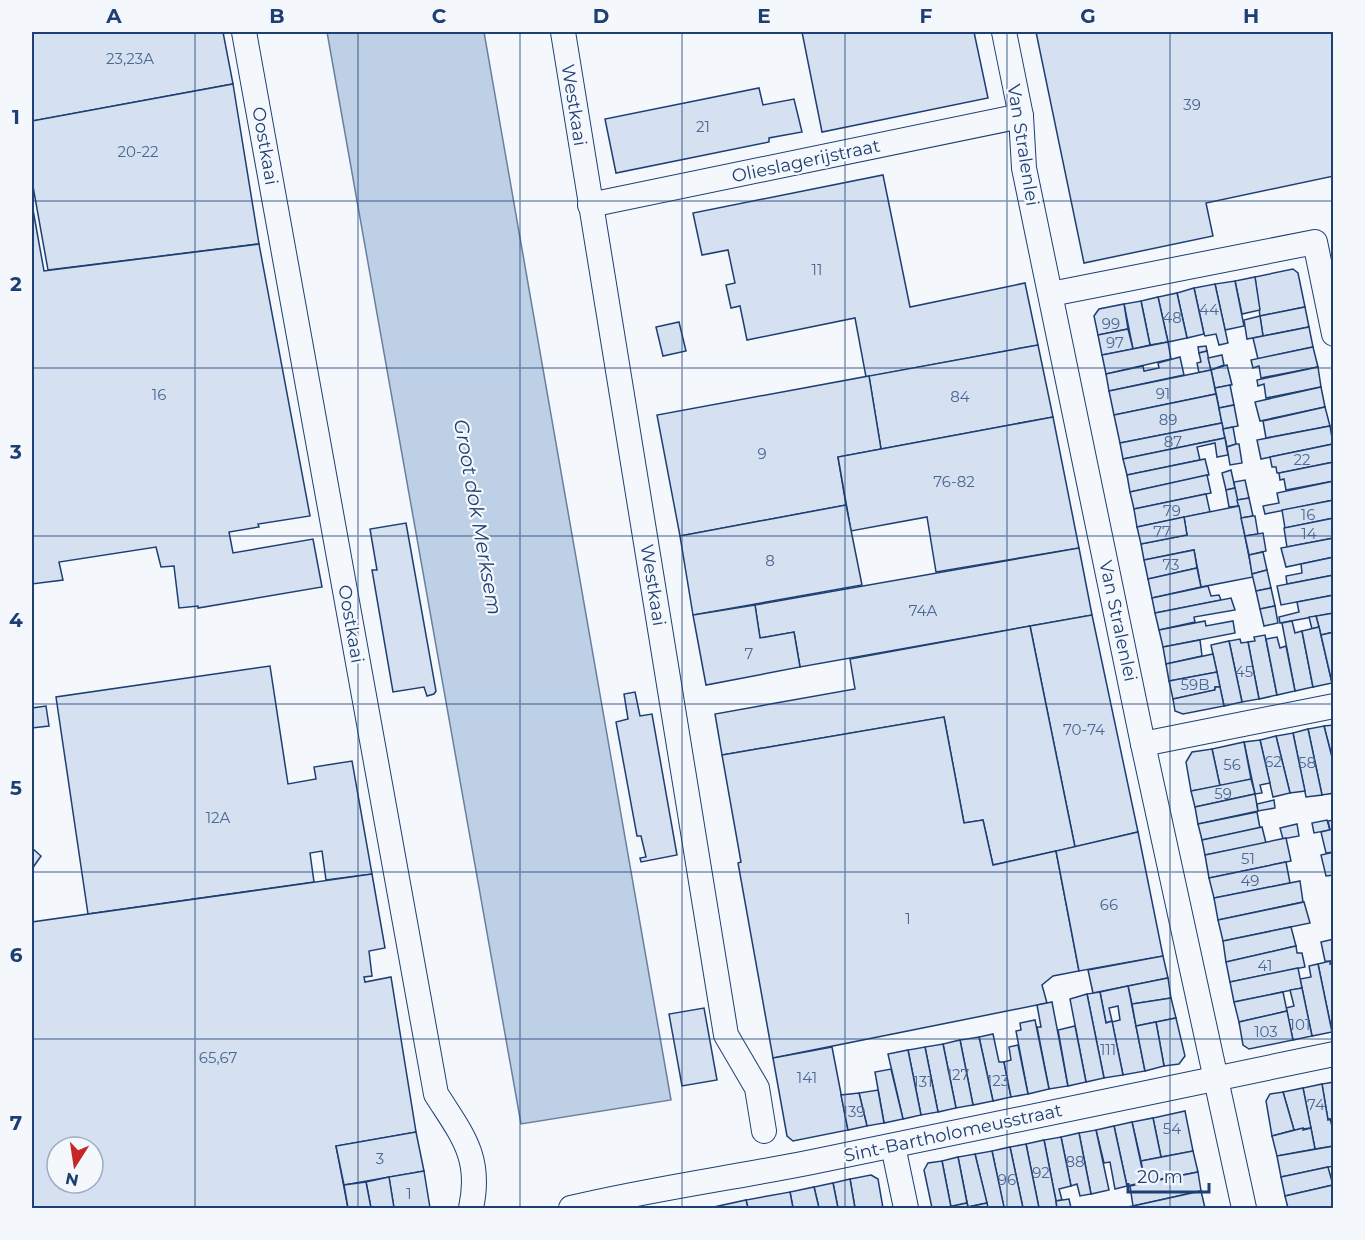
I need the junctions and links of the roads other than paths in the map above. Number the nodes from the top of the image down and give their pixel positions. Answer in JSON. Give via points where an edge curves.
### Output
{"nodes":[{"id":1,"x":244,"y":32,"type":"edge"},
{"id":2,"x":562,"y":32,"type":"edge"},
{"id":3,"x":1004,"y":32,"type":"edge"},
{"id":4,"x":1021,"y":116,"type":"junction"},
{"id":5,"x":590,"y":205,"type":"junction"},
{"id":6,"x":1051,"y":294,"type":"junction"},
{"id":7,"x":1334,"y":334,"type":"edge"},
{"id":8,"x":1334,"y":706,"type":"edge"},
{"id":9,"x":1143,"y":744,"type":"junction"},
{"id":10,"x":1334,"y":1054,"type":"edge"},
{"id":11,"x":1215,"y":1079,"type":"junction"},
{"id":12,"x":764,"y":1131,"type":"dead end"},
{"id":13,"x":893,"y":1146,"type":"junction"},
{"id":14,"x":620,"y":1203,"type":"edge"},
{"id":15,"x":471,"y":1209,"type":"edge"},
{"id":16,"x":571,"y":1209,"type":"edge"},
{"id":17,"x":906,"y":1209,"type":"edge"},
{"id":18,"x":1244,"y":1209,"type":"edge"}],
"edges":[{"from":1,"to":15,"type":"street","name":"Oostkaai","via":[[436,1094],[472,1154],[475,1192]]},
{"from":2,"to":5,"type":"street","name":"Westkaai"},
{"from":3,"to":4,"type":"street","name":"Van Stralenlei"},
{"from":4,"to":5,"type":"street","name":"Olieslagerijstraat"},
{"from":4,"to":6,"type":"street","name":"Van Stralenlei","via":[[1024,168]]},
{"from":5,"to":12,"type":"street","name":"Westkaai","via":[[726,1035],[757,1088]]},
{"from":6,"to":7,"type":"street","via":[[1315,242]]},
{"from":6,"to":9,"type":"street","name":"Van Stralenlei"},
{"from":8,"to":9,"type":"street"},
{"from":9,"to":11,"type":"street","name":"Van Stralenlei"},
{"from":10,"to":11,"type":"street","name":"Sint-Bartholomeusstraat"},
{"from":11,"to":13,"type":"street","name":"Sint-Bartholomeusstraat"},
{"from":11,"to":18,"type":"street","name":"Van Stralenlei"},
{"from":13,"to":14,"type":"street","name":"Sint-Bartholomeusstraat"},
{"from":13,"to":17,"type":"street"},
{"from":14,"to":16,"type":"street","name":"Sint-Bartholomeusstraat"}]}
